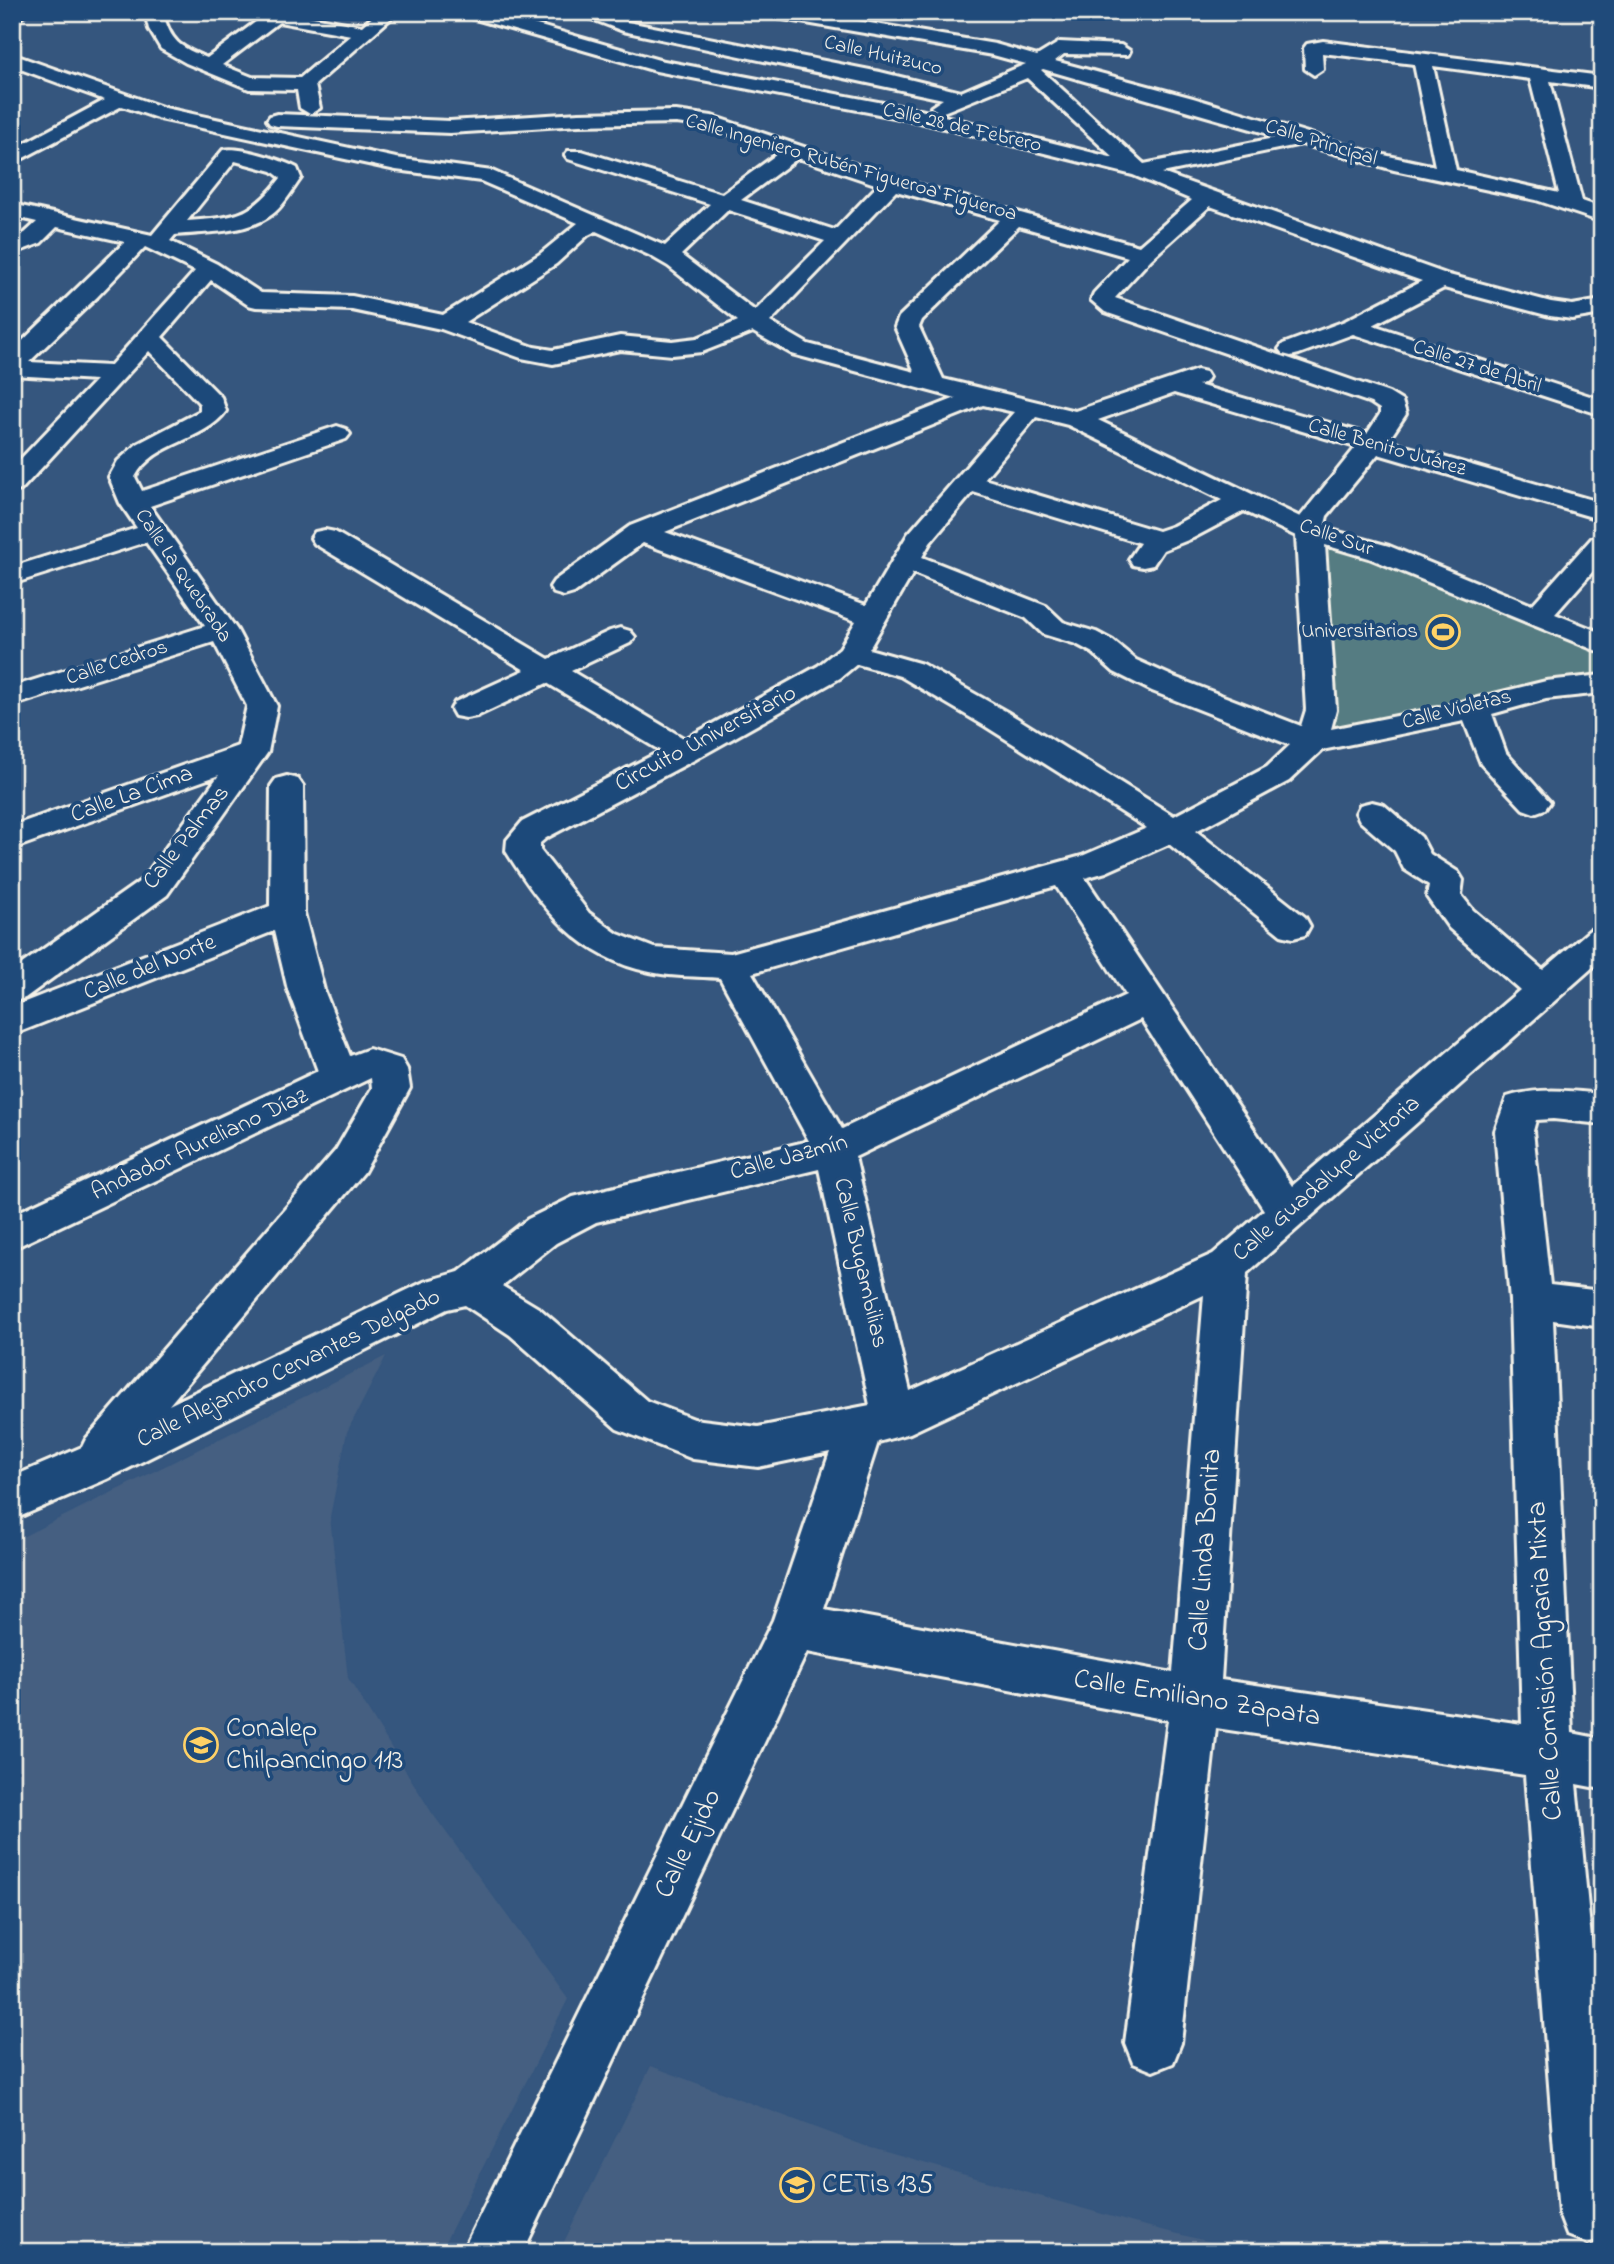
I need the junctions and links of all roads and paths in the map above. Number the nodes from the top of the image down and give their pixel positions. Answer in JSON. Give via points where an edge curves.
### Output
{"nodes":[{"id":1,"x":18,"y":12,"type":"edge"},
{"id":2,"x":154,"y":12,"type":"edge"},
{"id":3,"x":255,"y":12,"type":"edge"},
{"id":4,"x":389,"y":12,"type":"edge"},
{"id":5,"x":471,"y":12,"type":"edge"},
{"id":6,"x":590,"y":12,"type":"edge"},
{"id":7,"x":771,"y":12,"type":"edge"},
{"id":8,"x":278,"y":15,"type":"junction"},
{"id":9,"x":12,"y":17,"type":"edge"},
{"id":10,"x":366,"y":32,"type":"junction"},
{"id":11,"x":1121,"y":51,"type":"dead end"},
{"id":12,"x":1422,"y":59,"type":"junction"},
{"id":13,"x":17,"y":64,"type":"edge"},
{"id":14,"x":209,"y":66,"type":"junction"},
{"id":15,"x":1035,"y":66,"type":"junction"},
{"id":16,"x":1314,"y":69,"type":"dead end"},
{"id":17,"x":1538,"y":74,"type":"junction"},
{"id":18,"x":1602,"y":82,"type":"edge"},
{"id":19,"x":753,"y":83,"type":"junction"},
{"id":20,"x":305,"y":84,"type":"junction"},
{"id":21,"x":721,"y":95,"type":"dead end"},
{"id":22,"x":963,"y":98,"type":"junction"},
{"id":23,"x":121,"y":99,"type":"junction"},
{"id":24,"x":919,"y":116,"type":"junction"},
{"id":25,"x":177,"y":117,"type":"junction"},
{"id":26,"x":317,"y":121,"type":"junction"},
{"id":27,"x":1305,"y":138,"type":"junction"},
{"id":28,"x":793,"y":152,"type":"junction"},
{"id":29,"x":575,"y":155,"type":"dead end"},
{"id":30,"x":12,"y":158,"type":"edge"},
{"id":31,"x":1140,"y":171,"type":"junction"},
{"id":32,"x":1447,"y":174,"type":"junction"},
{"id":33,"x":892,"y":183,"type":"junction"},
{"id":34,"x":1207,"y":198,"type":"junction"},
{"id":35,"x":725,"y":202,"type":"junction"},
{"id":36,"x":1572,"y":202,"type":"junction"},
{"id":37,"x":12,"y":210,"type":"edge"},
{"id":38,"x":1016,"y":216,"type":"junction"},
{"id":39,"x":1602,"y":216,"type":"edge"},
{"id":40,"x":52,"y":219,"type":"junction"},
{"id":41,"x":597,"y":223,"type":"junction"},
{"id":42,"x":155,"y":237,"type":"junction"},
{"id":43,"x":838,"y":238,"type":"junction"},
{"id":44,"x":12,"y":247,"type":"edge"},
{"id":45,"x":1143,"y":254,"type":"junction"},
{"id":46,"x":667,"y":256,"type":"junction"},
{"id":47,"x":209,"y":269,"type":"junction"},
{"id":48,"x":1441,"y":280,"type":"junction"},
{"id":49,"x":1602,"y":307,"type":"edge"},
{"id":50,"x":447,"y":323,"type":"junction"},
{"id":51,"x":754,"y":323,"type":"junction"},
{"id":52,"x":1353,"y":326,"type":"junction"},
{"id":53,"x":149,"y":337,"type":"junction"},
{"id":54,"x":1291,"y":349,"type":"dead end"},
{"id":55,"x":1260,"y":358,"type":"junction"},
{"id":56,"x":12,"y":366,"type":"edge"},
{"id":57,"x":116,"y":374,"type":"junction"},
{"id":58,"x":933,"y":384,"type":"junction"},
{"id":59,"x":1173,"y":385,"type":"junction"},
{"id":60,"x":981,"y":397,"type":"junction"},
{"id":61,"x":1602,"y":408,"type":"edge"},
{"id":62,"x":1030,"y":409,"type":"junction"},
{"id":63,"x":1076,"y":419,"type":"junction"},
{"id":64,"x":337,"y":434,"type":"dead end"},
{"id":65,"x":1373,"y":444,"type":"junction"},
{"id":66,"x":967,"y":482,"type":"junction"},
{"id":67,"x":12,"y":484,"type":"edge"},
{"id":68,"x":128,"y":490,"type":"junction"},
{"id":69,"x":1245,"y":499,"type":"junction"},
{"id":70,"x":1602,"y":512,"type":"edge"},
{"id":71,"x":151,"y":532,"type":"junction"},
{"id":72,"x":640,"y":532,"type":"junction"},
{"id":73,"x":1309,"y":532,"type":"junction"},
{"id":74,"x":326,"y":538,"type":"dead end"},
{"id":75,"x":1160,"y":540,"type":"junction"},
{"id":76,"x":1602,"y":544,"type":"edge"},
{"id":77,"x":906,"y":560,"type":"junction"},
{"id":78,"x":1140,"y":562,"type":"dead end"},
{"id":79,"x":12,"y":576,"type":"edge"},
{"id":80,"x":564,"y":587,"type":"dead end"},
{"id":81,"x":871,"y":617,"type":"junction"},
{"id":82,"x":1537,"y":617,"type":"junction"},
{"id":83,"x":222,"y":630,"type":"junction"},
{"id":84,"x":620,"y":637,"type":"dead end"},
{"id":85,"x":1602,"y":644,"type":"edge"},
{"id":86,"x":852,"y":653,"type":"junction"},
{"id":87,"x":548,"y":670,"type":"junction"},
{"id":88,"x":1601,"y":684,"type":"edge"},
{"id":89,"x":12,"y":697,"type":"edge"},
{"id":90,"x":466,"y":709,"type":"dead end"},
{"id":91,"x":1475,"y":709,"type":"junction"},
{"id":92,"x":1312,"y":742,"type":"junction"},
{"id":93,"x":252,"y":752,"type":"junction"},
{"id":94,"x":685,"y":752,"type":"junction"},
{"id":95,"x":287,"y":786,"type":"dead end"},
{"id":96,"x":1534,"y":802,"type":"dead end"},
{"id":97,"x":1372,"y":813,"type":"dead end"},
{"id":98,"x":1173,"y":830,"type":"junction"},
{"id":99,"x":12,"y":838,"type":"edge"},
{"id":100,"x":1063,"y":872,"type":"junction"},
{"id":101,"x":287,"y":914,"type":"junction"},
{"id":102,"x":1293,"y":926,"type":"dead end"},
{"id":103,"x":1602,"y":939,"type":"edge"},
{"id":104,"x":731,"y":966,"type":"junction"},
{"id":105,"x":12,"y":989,"type":"edge"},
{"id":106,"x":1543,"y":990,"type":"junction"},
{"id":107,"x":1147,"y":1000,"type":"junction"},
{"id":108,"x":12,"y":1022,"type":"edge"},
{"id":109,"x":340,"y":1078,"type":"junction"},
{"id":110,"x":1602,"y":1109,"type":"edge"},
{"id":111,"x":834,"y":1150,"type":"junction"},
{"id":112,"x":1288,"y":1213,"type":"junction"},
{"id":113,"x":12,"y":1233,"type":"edge"},
{"id":114,"x":1227,"y":1266,"type":"junction"},
{"id":115,"x":470,"y":1287,"type":"junction"},
{"id":116,"x":1531,"y":1300,"type":"junction"},
{"id":117,"x":1602,"y":1309,"type":"edge"},
{"id":118,"x":878,"y":1423,"type":"junction"},
{"id":119,"x":91,"y":1465,"type":"junction"},
{"id":120,"x":12,"y":1499,"type":"edge"},
{"id":121,"x":794,"y":1627,"type":"junction"},
{"id":122,"x":1195,"y":1701,"type":"junction"},
{"id":123,"x":1548,"y":1753,"type":"junction"},
{"id":124,"x":1602,"y":1764,"type":"edge"},
{"id":125,"x":1153,"y":2043,"type":"dead end"},
{"id":126,"x":1588,"y":2214,"type":"dead end"},
{"id":127,"x":492,"y":2252,"type":"edge"}],
"edges":[{"from":1,"to":9,"type":"street"},
{"from":2,"to":14,"type":"street","via":[[167,45]]},
{"from":3,"to":8,"type":"street"},
{"from":4,"to":10,"type":"street"},
{"from":5,"to":19,"type":"street","name":"Calle 28 de Febrero","via":[[656,65]]},
{"from":6,"to":22,"type":"street","name":"Calle Huitzuco","via":[[623,26]]},
{"from":7,"to":15,"type":"street","name":"Calle Principal","via":[[995,50]]},
{"from":8,"to":10,"type":"street"},
{"from":8,"to":14,"type":"street"},
{"from":10,"to":20,"type":"street"},
{"from":11,"to":15,"type":"street","via":[[1065,47]]},
{"from":12,"to":16,"type":"street","via":[[1316,47]]},
{"from":12,"to":17,"type":"street"},
{"from":12,"to":32,"type":"street"},
{"from":13,"to":23,"type":"street"},
{"from":14,"to":20,"type":"street","via":[[249,83]]},
{"from":15,"to":22,"type":"street"},
{"from":15,"to":27,"type":"street","name":"Calle Principal"},
{"from":15,"to":31,"type":"street"},
{"from":17,"to":18,"type":"street"},
{"from":17,"to":36,"type":"street"},
{"from":19,"to":21,"type":"street"},
{"from":19,"to":24,"type":"street","name":"Calle 28 de Febrero"},
{"from":20,"to":26,"type":"street","via":[[310,111]]},
{"from":22,"to":24,"type":"street"},
{"from":23,"to":25,"type":"street"},
{"from":23,"to":30,"type":"street"},
{"from":24,"to":31,"type":"street","name":"Calle 28 de Febrero"},
{"from":25,"to":26,"type":"street","name":"Calle Ingeniero Rubén Figueroa Figueroa"},
{"from":25,"to":41,"type":"street","name":"Calle Sur","via":[[396,164],[485,175]]},
{"from":26,"to":28,"type":"street","name":"Calle Ingeniero Rubén Figueroa Figueroa","via":[[450,127],[676,117],[712,122]]},
{"from":27,"to":31,"type":"street"},
{"from":27,"to":32,"type":"street","name":"Calle Principal","via":[[1392,164]]},
{"from":28,"to":33,"type":"street","name":"Calle Ingeniero Rubén Figueroa Figueroa"},
{"from":28,"to":35,"type":"street"},
{"from":29,"to":35,"type":"street"},
{"from":31,"to":34,"type":"street","name":"Calle 28 de Febrero"},
{"from":32,"to":36,"type":"street","name":"Calle Principal"},
{"from":33,"to":38,"type":"street","name":"Calle Ingeniero Rubén Figueroa Figueroa"},
{"from":33,"to":43,"type":"street"},
{"from":34,"to":45,"type":"street"},
{"from":34,"to":48,"type":"street","name":"Calle 28 de Febrero"},
{"from":35,"to":43,"type":"street"},
{"from":35,"to":46,"type":"street"},
{"from":36,"to":39,"type":"street","name":"Calle Principal"},
{"from":37,"to":40,"type":"street"},
{"from":38,"to":45,"type":"street","name":"Calle Ingeniero Rubén Figueroa Figueroa"},
{"from":38,"to":58,"type":"street","via":[[911,317],[908,327]]},
{"from":40,"to":42,"type":"street"},
{"from":40,"to":44,"type":"street","via":[[33,238]]},
{"from":41,"to":46,"type":"street","name":"Calle Sur"},
{"from":41,"to":50,"type":"street","via":[[580,230],[548,259]]},
{"from":42,"to":42,"type":"street","via":[[254,216],[265,210],[291,178],[290,172],[230,154]]},
{"from":42,"to":47,"type":"street"},
{"from":42,"to":56,"type":"street"},
{"from":43,"to":51,"type":"street","via":[[770,312]]},
{"from":45,"to":55,"type":"street","via":[[1103,300]]},
{"from":46,"to":51,"type":"street","name":"Calle Sur"},
{"from":47,"to":50,"type":"street","via":[[256,300],[352,303]]},
{"from":47,"to":53,"type":"street"},
{"from":48,"to":49,"type":"street","name":"Calle 28 de Febrero","via":[[1550,309],[1572,312]]},
{"from":48,"to":52,"type":"street"},
{"from":50,"to":51,"type":"street","via":[[528,353],[552,357],[620,343],[671,348],[702,345]]},
{"from":51,"to":58,"type":"street","name":"Calle Sur","via":[[800,349]]},
{"from":52,"to":54,"type":"street"},
{"from":52,"to":61,"type":"street","name":"Calle 27 de Abril"},
{"from":53,"to":57,"type":"street"},
{"from":53,"to":68,"type":"street","via":[[212,402],[213,411],[207,419],[126,464]]},
{"from":55,"to":59,"type":"street"},
{"from":55,"to":65,"type":"street","via":[[1394,406]]},
{"from":56,"to":57,"type":"street"},
{"from":57,"to":67,"type":"street"},
{"from":58,"to":60,"type":"street","name":"Calle Sur"},
{"from":59,"to":63,"type":"street"},
{"from":59,"to":65,"type":"street","name":"Calle Benito Juárez"},
{"from":60,"to":62,"type":"street","name":"Calle Sur"},
{"from":60,"to":72,"type":"street"},
{"from":62,"to":63,"type":"street","name":"Calle Sur"},
{"from":62,"to":66,"type":"street","name":"Circuito Universitario"},
{"from":63,"to":69,"type":"street","name":"Calle Sur"},
{"from":64,"to":68,"type":"street"},
{"from":65,"to":70,"type":"street","name":"Calle Benito Juárez"},
{"from":65,"to":73,"type":"street","via":[[1314,515]]},
{"from":66,"to":75,"type":"street"},
{"from":66,"to":77,"type":"street","name":"Circuito Universitario"},
{"from":68,"to":71,"type":"street","name":"Calle La Quebrada"},
{"from":69,"to":73,"type":"street","name":"Calle Sur"},
{"from":69,"to":75,"type":"street"},
{"from":71,"to":79,"type":"street"},
{"from":71,"to":83,"type":"street","name":"Calle La Quebrada"},
{"from":72,"to":80,"type":"street"},
{"from":72,"to":81,"type":"street"},
{"from":73,"to":82,"type":"street","name":"Calle Sur","via":[[1379,552]]},
{"from":73,"to":92,"type":"street","via":[[1321,710]]},
{"from":74,"to":87,"type":"street"},
{"from":75,"to":78,"type":"street"},
{"from":76,"to":82,"type":"street"},
{"from":77,"to":81,"type":"street","name":"Circuito Universitario"},
{"from":77,"to":92,"type":"street","via":[[1036,612],[1053,628],[1086,638],[1125,666],[1163,684]]},
{"from":81,"to":86,"type":"street","name":"Circuito Universitario"},
{"from":82,"to":85,"type":"street","name":"Calle Sur"},
{"from":83,"to":89,"type":"street","name":"Calle Cedros"},
{"from":83,"to":93,"type":"street","name":"Calle La Quebrada","via":[[262,706]]},
{"from":84,"to":87,"type":"street"},
{"from":86,"to":94,"type":"street","name":"Circuito Universitario","via":[[830,672]]},
{"from":86,"to":98,"type":"street","via":[[911,670]]},
{"from":87,"to":90,"type":"street"},
{"from":87,"to":94,"type":"street"},
{"from":88,"to":91,"type":"street","name":"Calle Violetas","via":[[1570,684]]},
{"from":91,"to":92,"type":"street","name":"Calle Violetas"},
{"from":91,"to":96,"type":"street","via":[[1492,758]]},
{"from":92,"to":98,"type":"street","via":[[1279,774]]},
{"from":93,"to":99,"type":"street","name":"Calle La Cima"},
{"from":93,"to":105,"type":"street","name":"Calle Palmas","via":[[155,887]]},
{"from":94,"to":104,"type":"street","name":"Circuito Universitario","via":[[534,830],[524,840],[523,851],[577,922],[606,943],[651,960]]},
{"from":95,"to":101,"type":"street"},
{"from":97,"to":106,"type":"street","via":[[1409,845],[1416,861],[1446,880],[1444,897],[1461,919]]},
{"from":98,"to":100,"type":"street","via":[[1094,864]]},
{"from":98,"to":102,"type":"street"},
{"from":100,"to":104,"type":"street"},
{"from":100,"to":107,"type":"street"},
{"from":101,"to":108,"type":"street","name":"Calle del Norte"},
{"from":101,"to":109,"type":"street","via":[[306,990]]},
{"from":103,"to":106,"type":"street","name":"Calle Guadalupe Victoria"},
{"from":104,"to":111,"type":"street","name":"Calle Bugambilias"},
{"from":106,"to":112,"type":"street","name":"Calle Guadalupe Victoria"},
{"from":107,"to":111,"type":"street","name":"Calle Jazmín"},
{"from":107,"to":112,"type":"street"},
{"from":109,"to":113,"type":"street","name":"Andador Aureliano Díaz"},
{"from":109,"to":119,"type":"street","name":"Andador Aureliano Díaz","via":[[369,1063],[387,1069],[391,1088],[350,1161]]},
{"from":110,"to":116,"type":"street","name":"Calle Comisión Agraria Mixta","via":[[1553,1104],[1520,1107],[1514,1131]]},
{"from":111,"to":115,"type":"street","name":"Calle Jazmín","via":[[587,1208],[542,1231]]},
{"from":111,"to":118,"type":"street","name":"Calle Bugambilias"},
{"from":112,"to":114,"type":"street","name":"Calle Guadalupe Victoria"},
{"from":114,"to":118,"type":"street","name":"Calle Guadalupe Victoria"},
{"from":114,"to":122,"type":"street","name":"Calle Linda Bonita"},
{"from":115,"to":118,"type":"street","name":"Calle Alejandro Cervantes Delgado","via":[[525,1322],[632,1415],[693,1439],[758,1447]]},
{"from":115,"to":119,"type":"street","name":"Calle Alejandro Cervantes Delgado","via":[[439,1294]]},
{"from":116,"to":117,"type":"street"},
{"from":116,"to":123,"type":"street","name":"Calle Comisión Agraria Mixta"},
{"from":118,"to":121,"type":"street","name":"Calle Ejido"},
{"from":119,"to":120,"type":"street","name":"Calle Alejandro Cervantes Delgado"},
{"from":121,"to":122,"type":"street","name":"Calle Emiliano Zapata"},
{"from":121,"to":127,"type":"street","name":"Calle Ejido"},
{"from":122,"to":123,"type":"street","name":"Calle Emiliano Zapata"},
{"from":122,"to":125,"type":"street","name":"Calle Linda Bonita"},
{"from":123,"to":124,"type":"street","name":"Calle Emiliano Zapata"},
{"from":123,"to":126,"type":"street","name":"Calle Comisión Agraria Mixta"}]}
